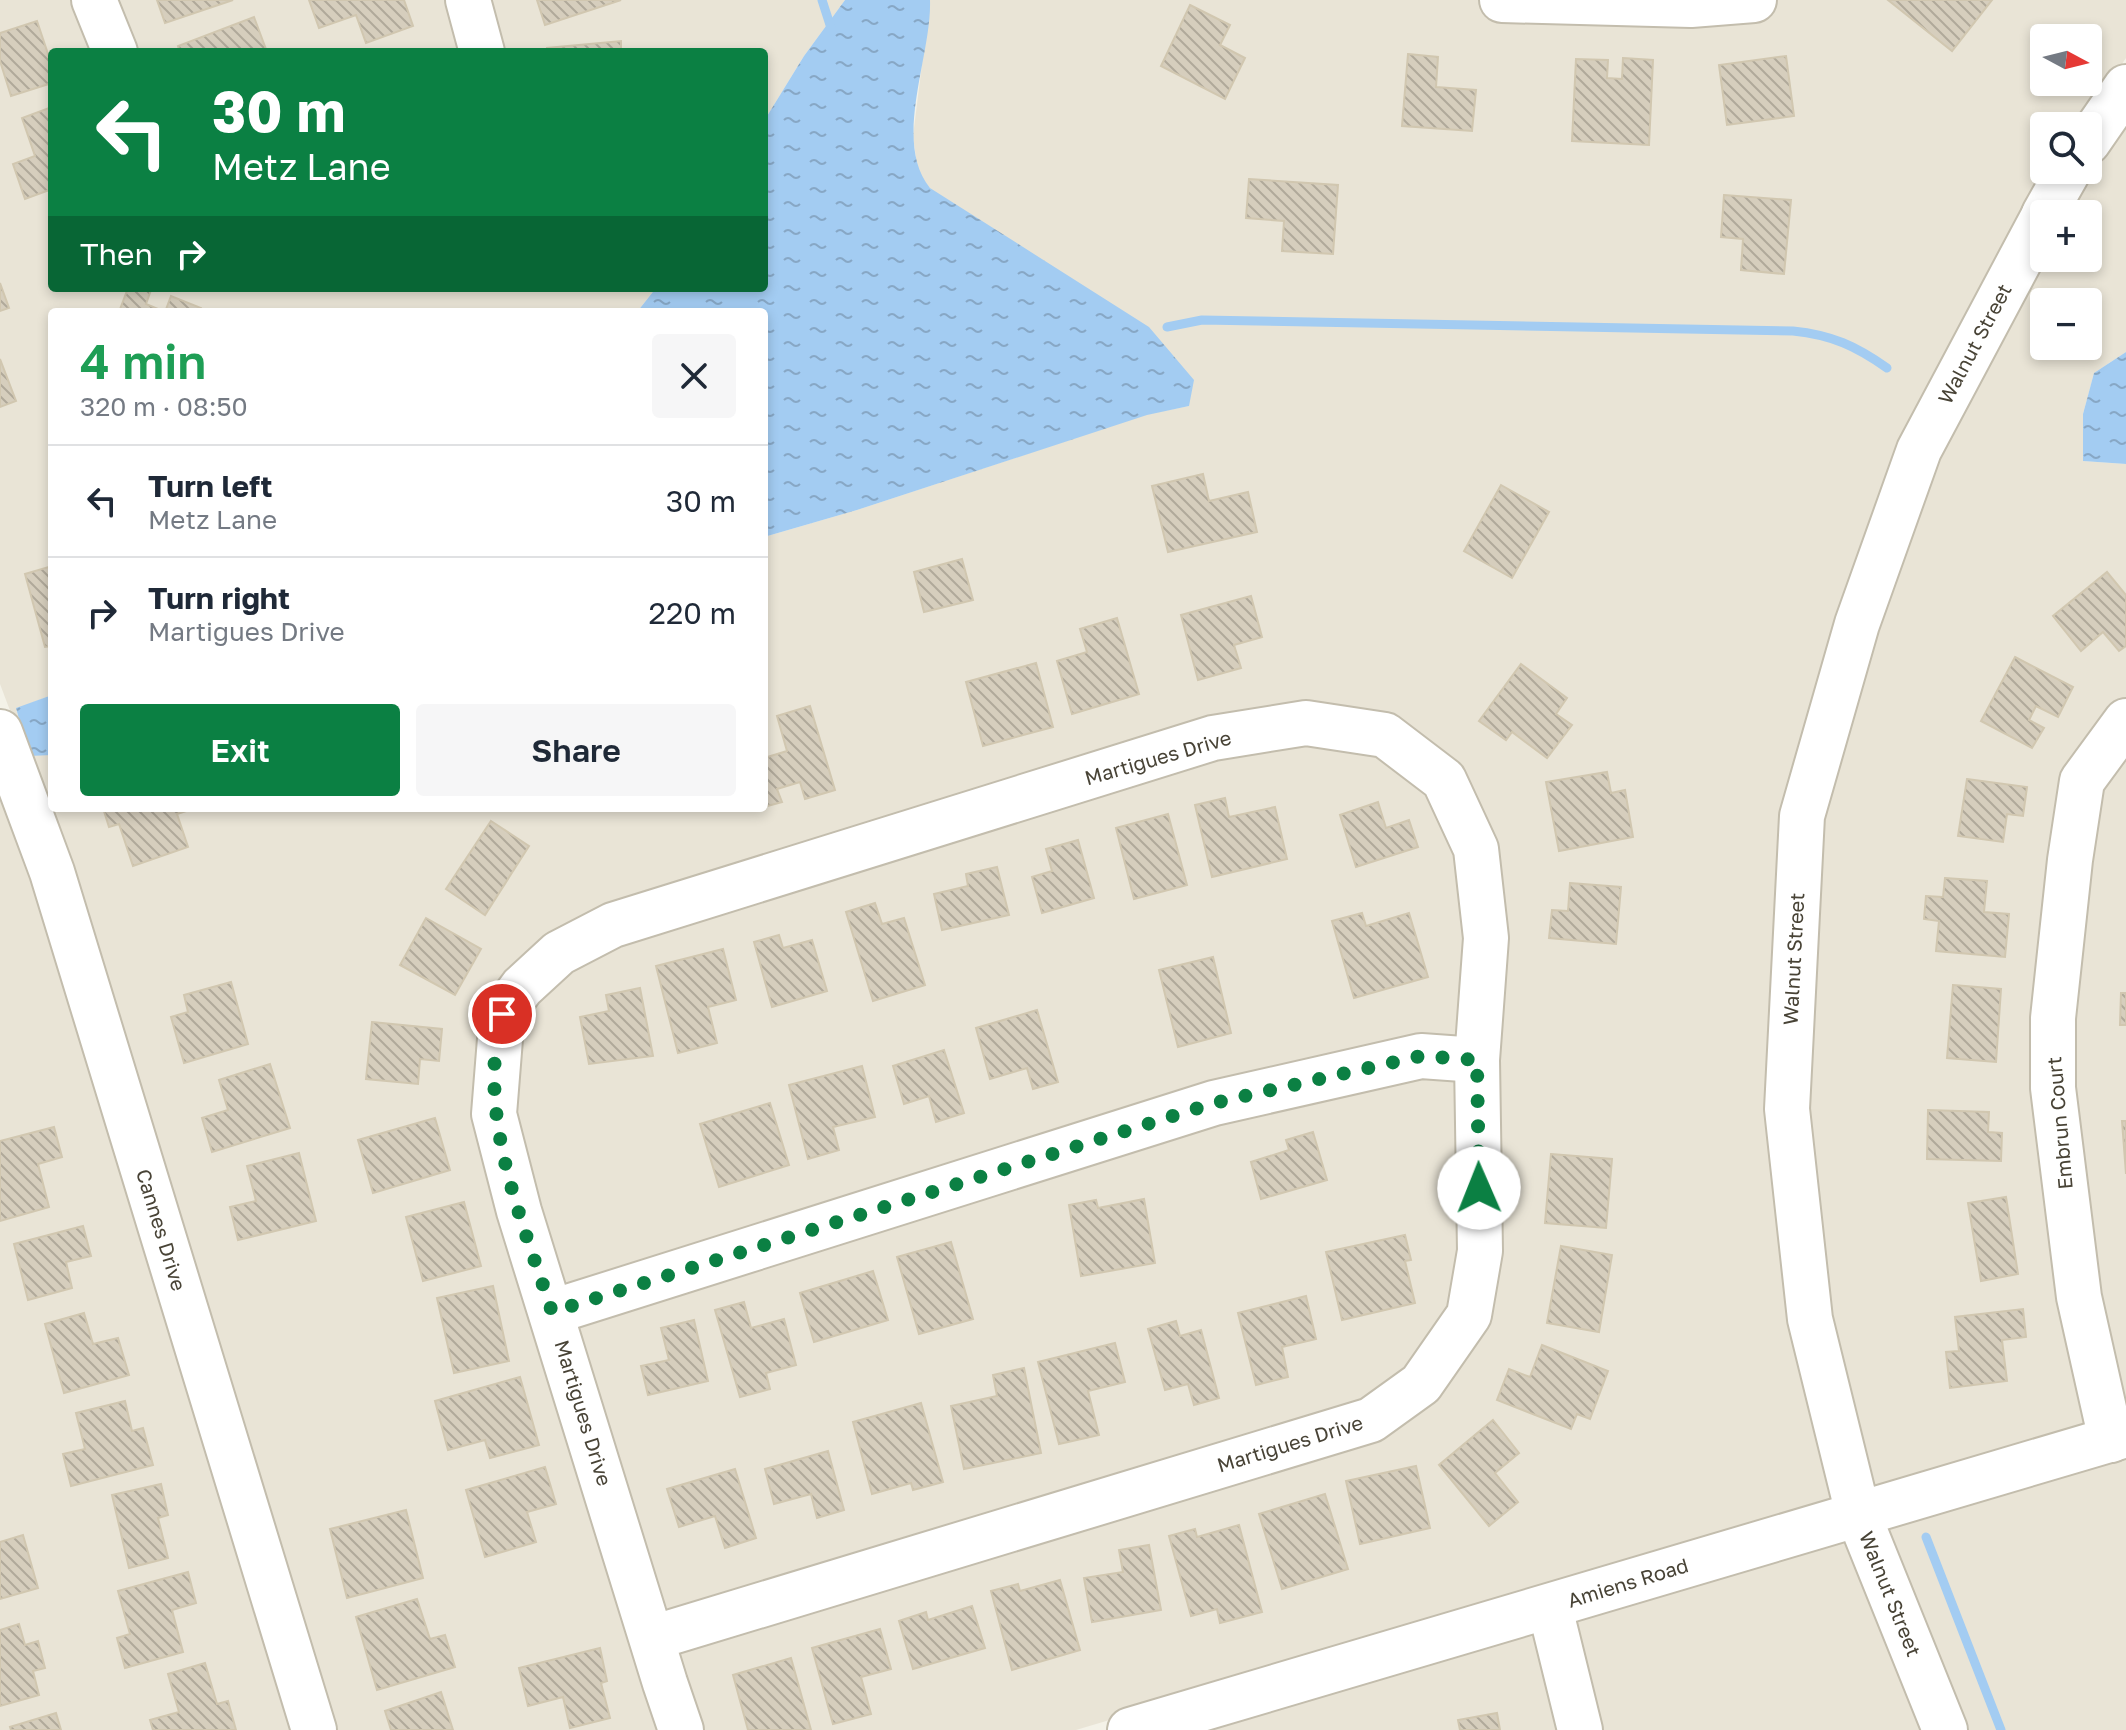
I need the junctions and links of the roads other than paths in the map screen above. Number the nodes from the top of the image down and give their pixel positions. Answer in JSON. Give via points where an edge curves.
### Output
{"nodes":[{"id":1,"x":94,"y":0,"type":"edge"},
{"id":2,"x":468,"y":0,"type":"edge"},
{"id":3,"x":1502,"y":0,"type":"edge"},
{"id":4,"x":1754,"y":0,"type":"edge"},
{"id":5,"x":113,"y":48,"type":"edge"},
{"id":6,"x":481,"y":48,"type":"edge"},
{"id":7,"x":2126,"y":87,"type":"edge"},
{"id":8,"x":2102,"y":122,"type":"edge"},
{"id":9,"x":2030,"y":240,"type":"edge"},
{"id":10,"x":2126,"y":721,"type":"edge"},
{"id":11,"x":0,"y":732,"type":"edge"},
{"id":12,"x":1477,"y":1060,"type":"junction"},
{"id":13,"x":552,"y":1312,"type":"junction"},
{"id":14,"x":2119,"y":1438,"type":"edge"},
{"id":15,"x":1858,"y":1514,"type":"junction"},
{"id":16,"x":1550,"y":1608,"type":"junction"},
{"id":17,"x":652,"y":1638,"type":"junction"},
{"id":18,"x":1222,"y":1717,"type":"edge"},
{"id":19,"x":314,"y":1730,"type":"edge"},
{"id":20,"x":681,"y":1730,"type":"edge"},
{"id":21,"x":1130,"y":1730,"type":"edge"},
{"id":22,"x":1580,"y":1730,"type":"edge"},
{"id":23,"x":1945,"y":1730,"type":"edge"}],
"edges":[{"from":1,"to":5,"type":"street"},
{"from":2,"to":6,"type":"street"},
{"from":3,"to":4,"type":"street","via":[[1691,5]]},
{"from":7,"to":8,"type":"street"},
{"from":9,"to":15,"type":"street","name":"Walnut Street","via":[[1919,450],[1857,624],[1802,816],[1787,1109],[1810,1319]]},
{"from":10,"to":14,"type":"street","name":"Embrun Court","via":[[2082,781],[2053,1018],[2053,1088],[2079,1297]]},
{"from":11,"to":19,"type":"street","name":"Cannes Drive","via":[[52,872]]},
{"from":12,"to":13,"type":"street","via":[[1421,1056],[1214,1103]]},
{"from":12,"to":13,"type":"street","name":"Martigues Drive","via":[[1486,938],[1478,864],[1444,780],[1385,735],[1306,723],[1213,738],[613,925],[559,953],[500,1016],[494,1114]]},
{"from":12,"to":17,"type":"street","name":"Martigues Drive","via":[[1480,1251],[1469,1315],[1421,1384],[1371,1420]]},
{"from":13,"to":17,"type":"street","name":"Martigues Drive"},
{"from":14,"to":15,"type":"street","name":"Amiens Road"},
{"from":15,"to":16,"type":"street","name":"Amiens Road"},
{"from":15,"to":23,"type":"street","name":"Walnut Street"},
{"from":16,"to":18,"type":"street","name":"Amiens Road"},
{"from":16,"to":22,"type":"street"},
{"from":17,"to":20,"type":"street","name":"Martigues Drive"},
{"from":18,"to":21,"type":"street","name":"Amiens Road"}]}
